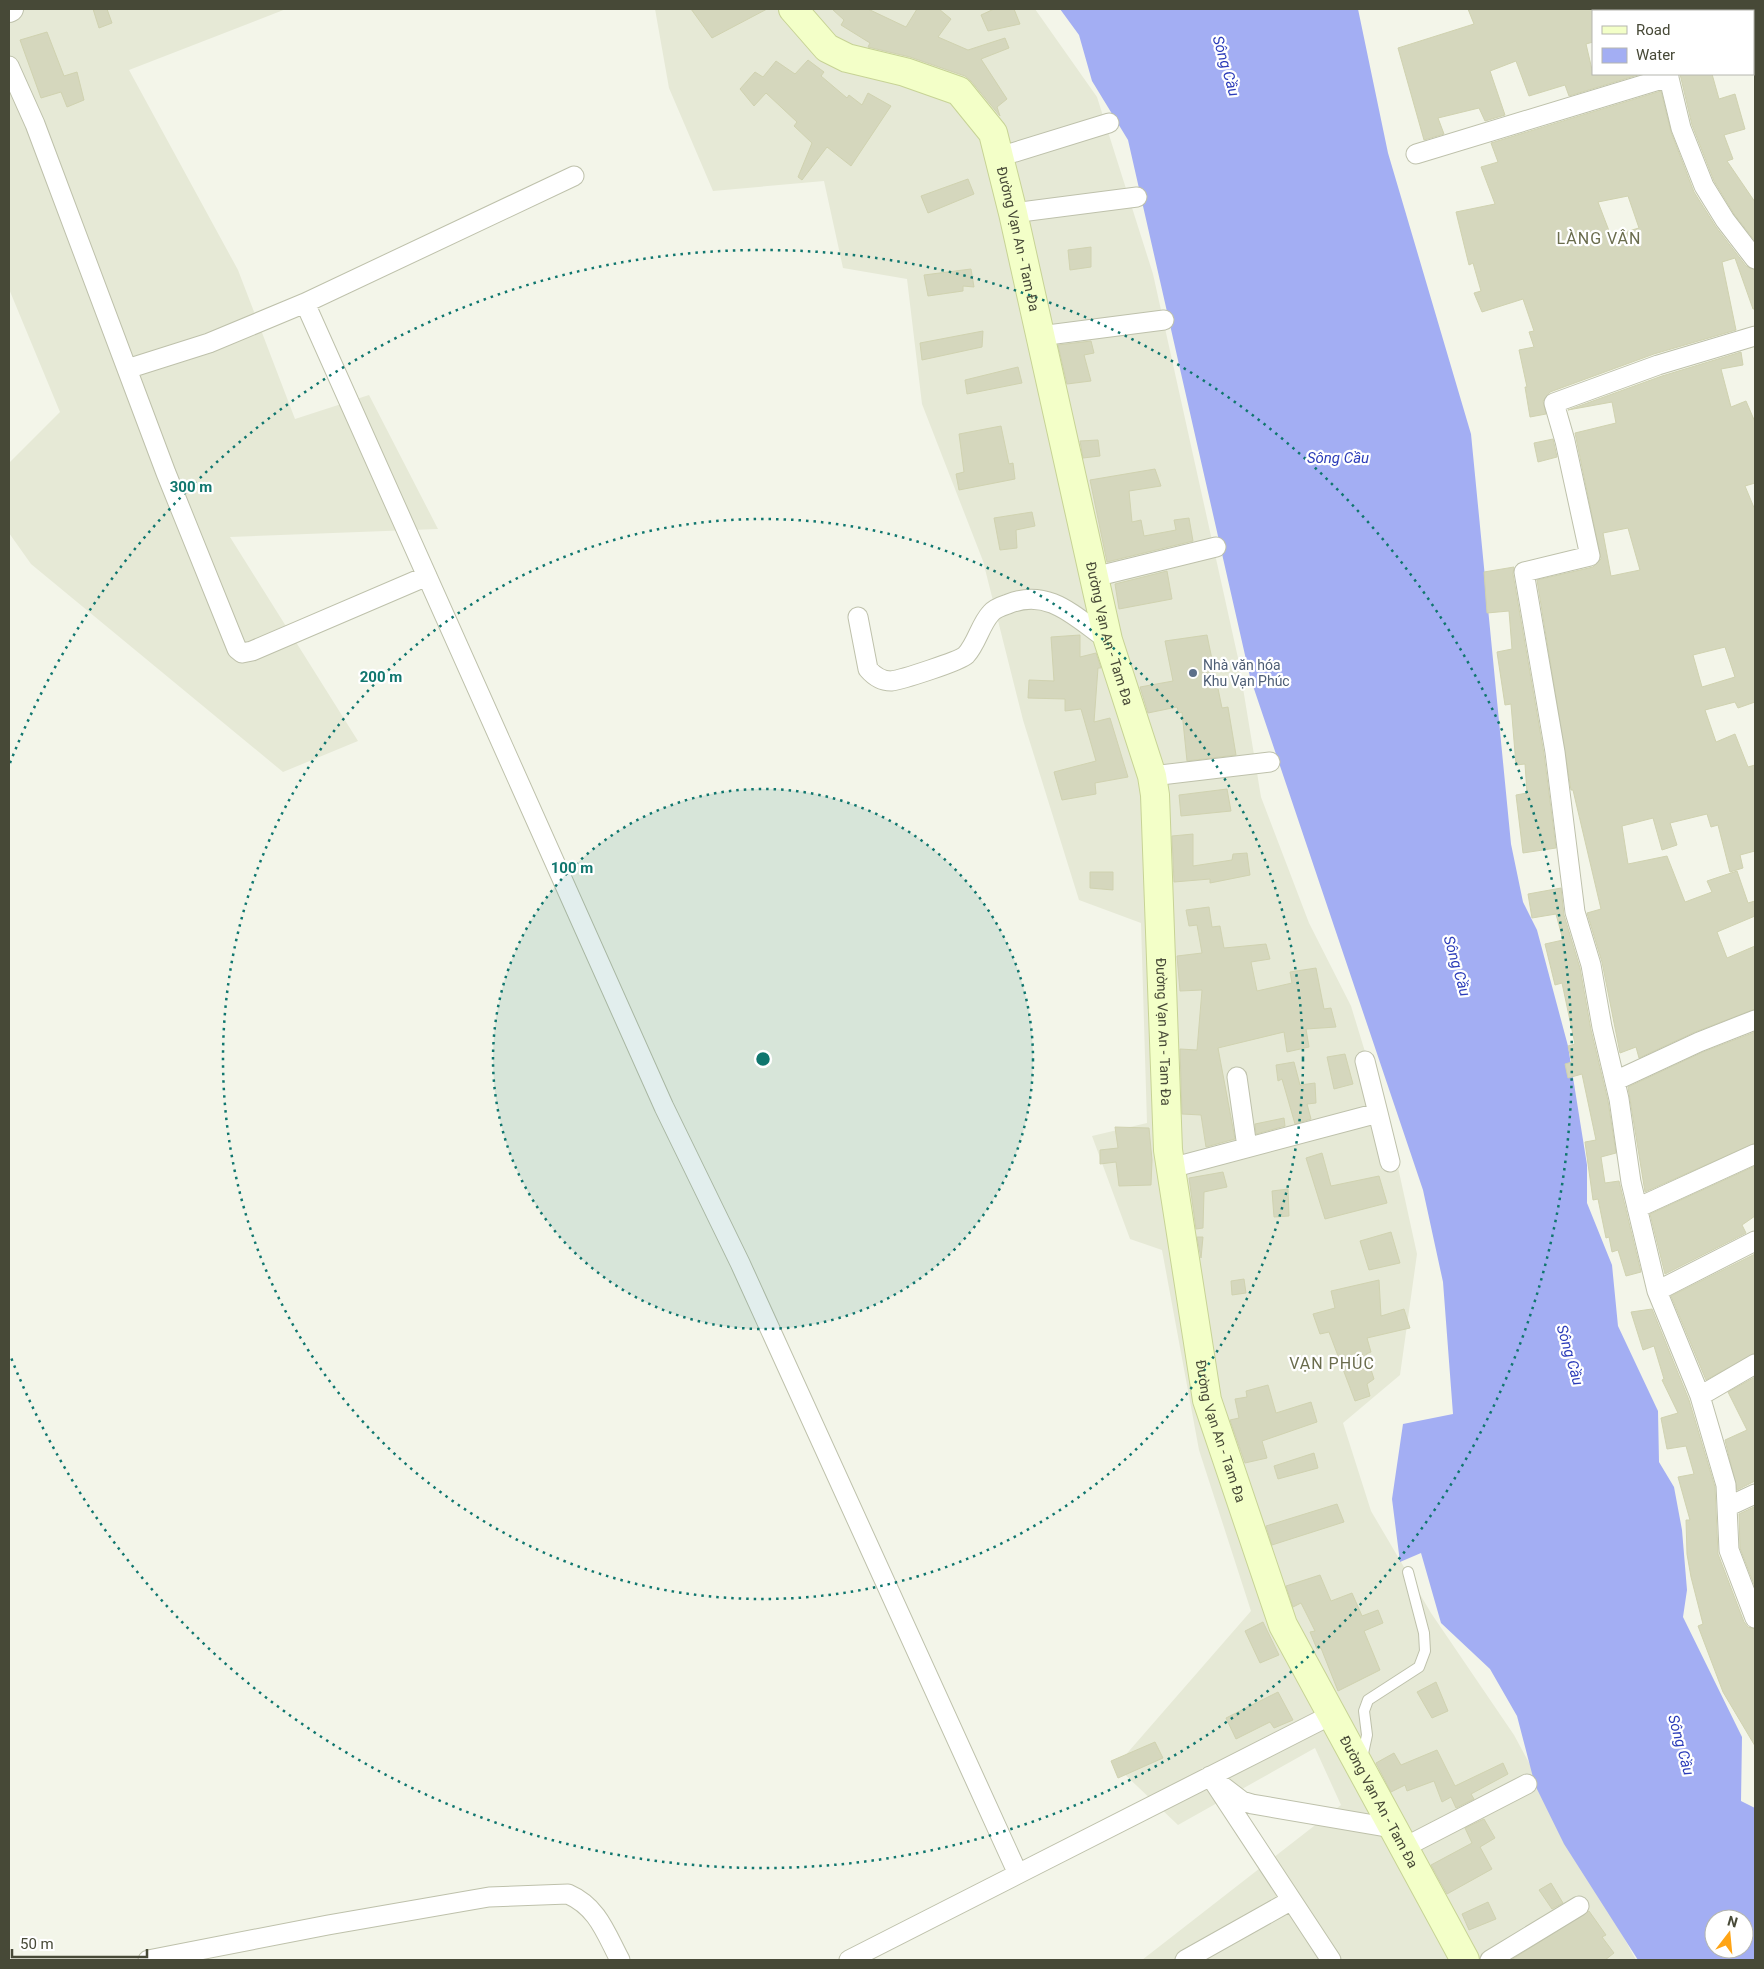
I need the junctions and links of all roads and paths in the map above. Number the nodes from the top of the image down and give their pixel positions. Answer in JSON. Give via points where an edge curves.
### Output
{"nodes":[{"id":1,"x":793,"y":9,"type":"edge"},
{"id":2,"x":9,"y":66,"type":"edge"},
{"id":3,"x":1669,"y":75,"type":"edge"},
{"id":4,"x":1109,"y":123,"type":"dead end"},
{"id":5,"x":1416,"y":154,"type":"dead end"},
{"id":6,"x":999,"y":157,"type":"junction"},
{"id":7,"x":574,"y":176,"type":"dead end"},
{"id":8,"x":1137,"y":197,"type":"dead end"},
{"id":9,"x":1013,"y":213,"type":"junction"},
{"id":10,"x":1755,"y":259,"type":"edge"},
{"id":11,"x":305,"y":303,"type":"junction"},
{"id":12,"x":1164,"y":320,"type":"dead end"},
{"id":13,"x":1040,"y":336,"type":"junction"},
{"id":14,"x":1755,"y":336,"type":"edge"},
{"id":15,"x":127,"y":370,"type":"junction"},
{"id":16,"x":1216,"y":547,"type":"dead end"},
{"id":17,"x":427,"y":576,"type":"junction"},
{"id":18,"x":1094,"y":577,"type":"junction"},
{"id":19,"x":858,"y":617,"type":"dead end"},
{"id":20,"x":1108,"y":640,"type":"junction"},
{"id":21,"x":1270,"y":762,"type":"dead end"},
{"id":22,"x":1152,"y":776,"type":"junction"},
{"id":23,"x":1755,"y":1020,"type":"edge"},
{"id":24,"x":1364,"y":1061,"type":"dead end"},
{"id":25,"x":1237,"y":1077,"type":"dead end"},
{"id":26,"x":1615,"y":1081,"type":"junction"},
{"id":27,"x":1378,"y":1113,"type":"junction"},
{"id":28,"x":1248,"y":1148,"type":"junction"},
{"id":29,"x":1755,"y":1154,"type":"edge"},
{"id":30,"x":1390,"y":1162,"type":"dead end"},
{"id":31,"x":1171,"y":1168,"type":"junction"},
{"id":32,"x":1637,"y":1208,"type":"junction"},
{"id":33,"x":1755,"y":1241,"type":"edge"},
{"id":34,"x":1657,"y":1291,"type":"junction"},
{"id":35,"x":1755,"y":1364,"type":"edge"},
{"id":36,"x":1700,"y":1396,"type":"junction"},
{"id":37,"x":1755,"y":1494,"type":"edge"},
{"id":38,"x":1727,"y":1506,"type":"junction"},
{"id":39,"x":1408,"y":1572,"type":"dead end"},
{"id":40,"x":1753,"y":1605,"type":"edge"},
{"id":41,"x":1331,"y":1715,"type":"junction"},
{"id":42,"x":1210,"y":1776,"type":"junction"},
{"id":43,"x":1365,"y":1777,"type":"junction"},
{"id":44,"x":1528,"y":1784,"type":"dead end"},
{"id":45,"x":1350,"y":1821,"type":"junction"},
{"id":46,"x":1398,"y":1838,"type":"junction"},
{"id":47,"x":1018,"y":1874,"type":"junction"},
{"id":48,"x":1290,"y":1901,"type":"junction"},
{"id":49,"x":1579,"y":1906,"type":"dead end"},
{"id":50,"x":148,"y":1960,"type":"edge"},
{"id":51,"x":620,"y":1960,"type":"edge"},
{"id":52,"x":849,"y":1960,"type":"edge"},
{"id":53,"x":1185,"y":1960,"type":"edge"},
{"id":54,"x":1331,"y":1960,"type":"edge"},
{"id":55,"x":1464,"y":1960,"type":"edge"},
{"id":56,"x":1490,"y":1960,"type":"edge"}],
"edges":[{"from":1,"to":6,"type":"main road","name":"Đường Vạn An - Tam Đa","via":[[827,48],[847,58],[905,72],[959,91],[993,133]]},
{"from":2,"to":15,"type":"street","via":[[35,124]]},
{"from":3,"to":5,"type":"street"},
{"from":3,"to":10,"type":"street","via":[[1681,128],[1704,186]]},
{"from":4,"to":6,"type":"street"},
{"from":6,"to":9,"type":"main road","name":"Đường Vạn An - Tam Đa"},
{"from":7,"to":11,"type":"street"},
{"from":8,"to":9,"type":"street"},
{"from":9,"to":13,"type":"main road","name":"Đường Vạn An - Tam Đa"},
{"from":11,"to":15,"type":"street","via":[[209,343]]},
{"from":11,"to":17,"type":"street"},
{"from":12,"to":13,"type":"street"},
{"from":13,"to":18,"type":"main road","name":"Đường Vạn An - Tam Đa"},
{"from":14,"to":26,"type":"street","via":[[1658,365],[1554,403],[1590,556],[1524,572],[1555,752],[1575,912],[1591,965]]},
{"from":15,"to":17,"type":"street","via":[[230,634],[242,653]]},
{"from":16,"to":18,"type":"street"},
{"from":17,"to":47,"type":"street","via":[[664,1107],[740,1263]]},
{"from":18,"to":20,"type":"main road","name":"Đường Vạn An - Tam Đa"},
{"from":19,"to":20,"type":"street","via":[[868,669],[874,676],[891,681],[956,662],[967,654],[993,610],[1014,601],[1034,598],[1054,602]]},
{"from":20,"to":22,"type":"main road","name":"Đường Vạn An - Tam Đa"},
{"from":21,"to":22,"type":"street"},
{"from":22,"to":31,"type":"main road","name":"Đường Vạn An - Tam Đa"},
{"from":23,"to":26,"type":"street"},
{"from":24,"to":27,"type":"street"},
{"from":25,"to":28,"type":"street"},
{"from":26,"to":32,"type":"street"},
{"from":27,"to":28,"type":"street"},
{"from":27,"to":30,"type":"street"},
{"from":28,"to":31,"type":"street"},
{"from":29,"to":32,"type":"street"},
{"from":31,"to":41,"type":"main road","name":"Đường Vạn An - Tam Đa","via":[[1207,1400],[1283,1625]]},
{"from":32,"to":34,"type":"street"},
{"from":33,"to":34,"type":"street"},
{"from":34,"to":36,"type":"street"},
{"from":35,"to":36,"type":"street"},
{"from":36,"to":38,"type":"street","via":[[1726,1485]]},
{"from":37,"to":38,"type":"street"},
{"from":38,"to":40,"type":"street","via":[[1729,1550]]},
{"from":39,"to":43,"type":"lane","via":[[1424,1633],[1425,1651],[1419,1667],[1368,1700],[1364,1711],[1367,1735]]},
{"from":41,"to":42,"type":"street"},
{"from":41,"to":43,"type":"main road","name":"Đường Vạn An - Tam Đa"},
{"from":42,"to":45,"type":"street","via":[[1242,1801]]},
{"from":42,"to":47,"type":"street"},
{"from":42,"to":48,"type":"street"},
{"from":43,"to":45,"type":"street","via":[[1367,1807]]},
{"from":43,"to":46,"type":"main road","name":"Đường Vạn An - Tam Đa"},
{"from":44,"to":46,"type":"street"},
{"from":45,"to":46,"type":"street"},
{"from":46,"to":55,"type":"main road","name":"Đường Vạn An - Tam Đa"},
{"from":47,"to":52,"type":"street"},
{"from":48,"to":53,"type":"street"},
{"from":48,"to":54,"type":"street"},
{"from":49,"to":56,"type":"street"},
{"from":50,"to":51,"type":"street","via":[[488,1897],[568,1894],[593,1910]]}]}
